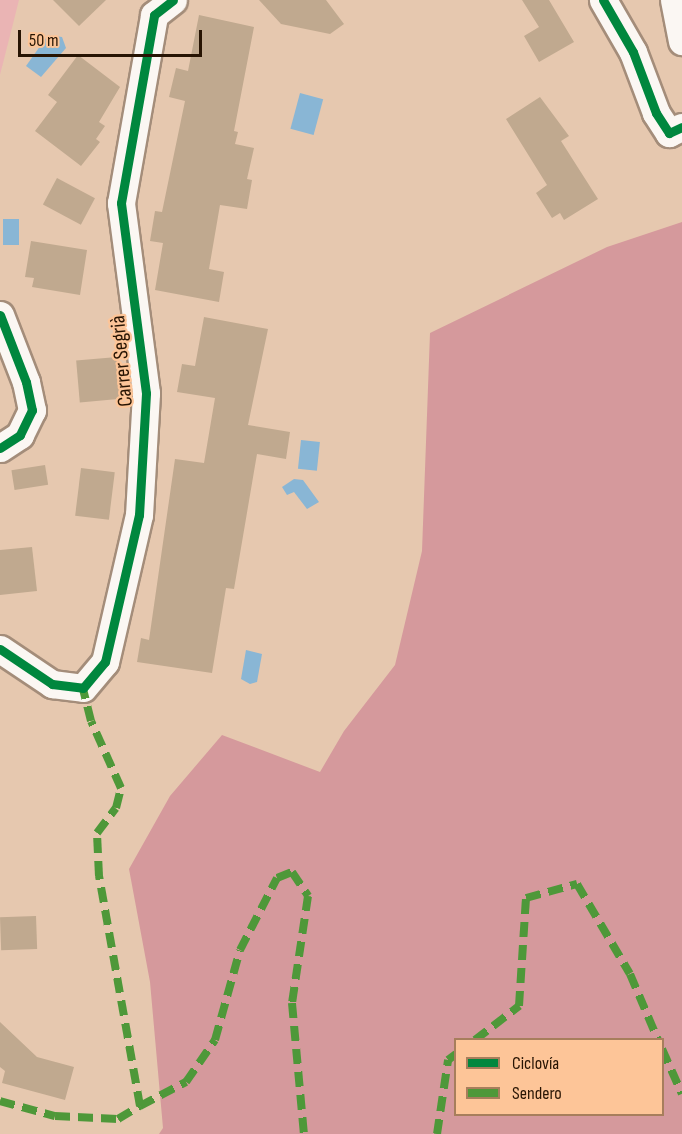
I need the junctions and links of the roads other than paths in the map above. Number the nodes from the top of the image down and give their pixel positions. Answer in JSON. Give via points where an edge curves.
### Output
{"nodes":[{"id":1,"x":173,"y":0,"type":"edge"},
{"id":2,"x":603,"y":0,"type":"edge"},
{"id":3,"x":674,"y":0,"type":"edge"},
{"id":4,"x":682,"y":41,"type":"edge"},
{"id":5,"x":682,"y":127,"type":"edge"},
{"id":6,"x":0,"y":315,"type":"edge"},
{"id":7,"x":0,"y":448,"type":"edge"},
{"id":8,"x":0,"y":649,"type":"edge"}],
"edges":[{"from":1,"to":8,"type":"street","name":"Carrer Segrià","via":[[154,15],[121,203],[146,393],[139,515],[105,662],[83,688],[52,684]]},
{"from":2,"to":5,"type":"street","via":[[633,52],[656,113],[669,133]]},
{"from":3,"to":4,"type":"street"},
{"from":6,"to":7,"type":"street","via":[[27,382],[32,410],[20,435]]}]}
